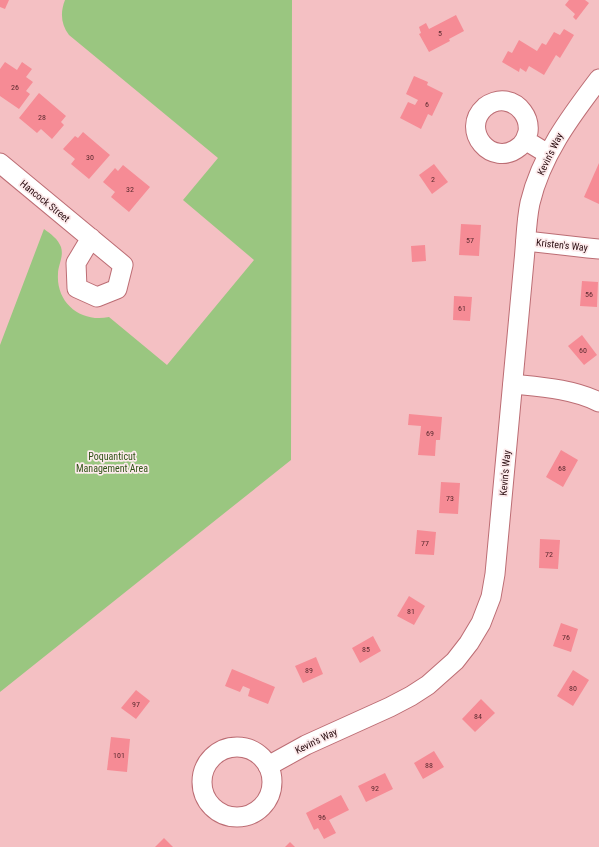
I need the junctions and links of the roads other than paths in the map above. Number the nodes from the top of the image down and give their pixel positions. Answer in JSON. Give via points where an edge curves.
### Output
{"nodes":[{"id":1,"x":599,"y":79,"type":"edge"},
{"id":2,"x":525,"y":140,"type":"dead end"},
{"id":3,"x":548,"y":154,"type":"junction"},
{"id":4,"x":0,"y":163,"type":"edge"},
{"id":5,"x":91,"y":238,"type":"dead end"},
{"id":6,"x":526,"y":241,"type":"junction"},
{"id":7,"x":599,"y":249,"type":"edge"},
{"id":8,"x":513,"y":384,"type":"junction"},
{"id":9,"x":599,"y":402,"type":"edge"},
{"id":10,"x":268,"y":766,"type":"dead end"}],
"edges":[{"from":1,"to":3,"type":"street","name":"Kevin's Way"},
{"from":2,"to":3,"type":"street"},
{"from":3,"to":6,"type":"street","name":"Kevin's Way","via":[[531,202]]},
{"from":4,"to":5,"type":"street","name":"Hancock Street"},
{"from":6,"to":7,"type":"street","name":"Kristen's Way"},
{"from":6,"to":8,"type":"street","name":"Kevin's Way"},
{"from":8,"to":9,"type":"street","via":[[570,392]]},
{"from":8,"to":10,"type":"street","name":"Kevin's Way","via":[[496,574],[481,623],[469,643],[451,665],[423,689]]}]}
